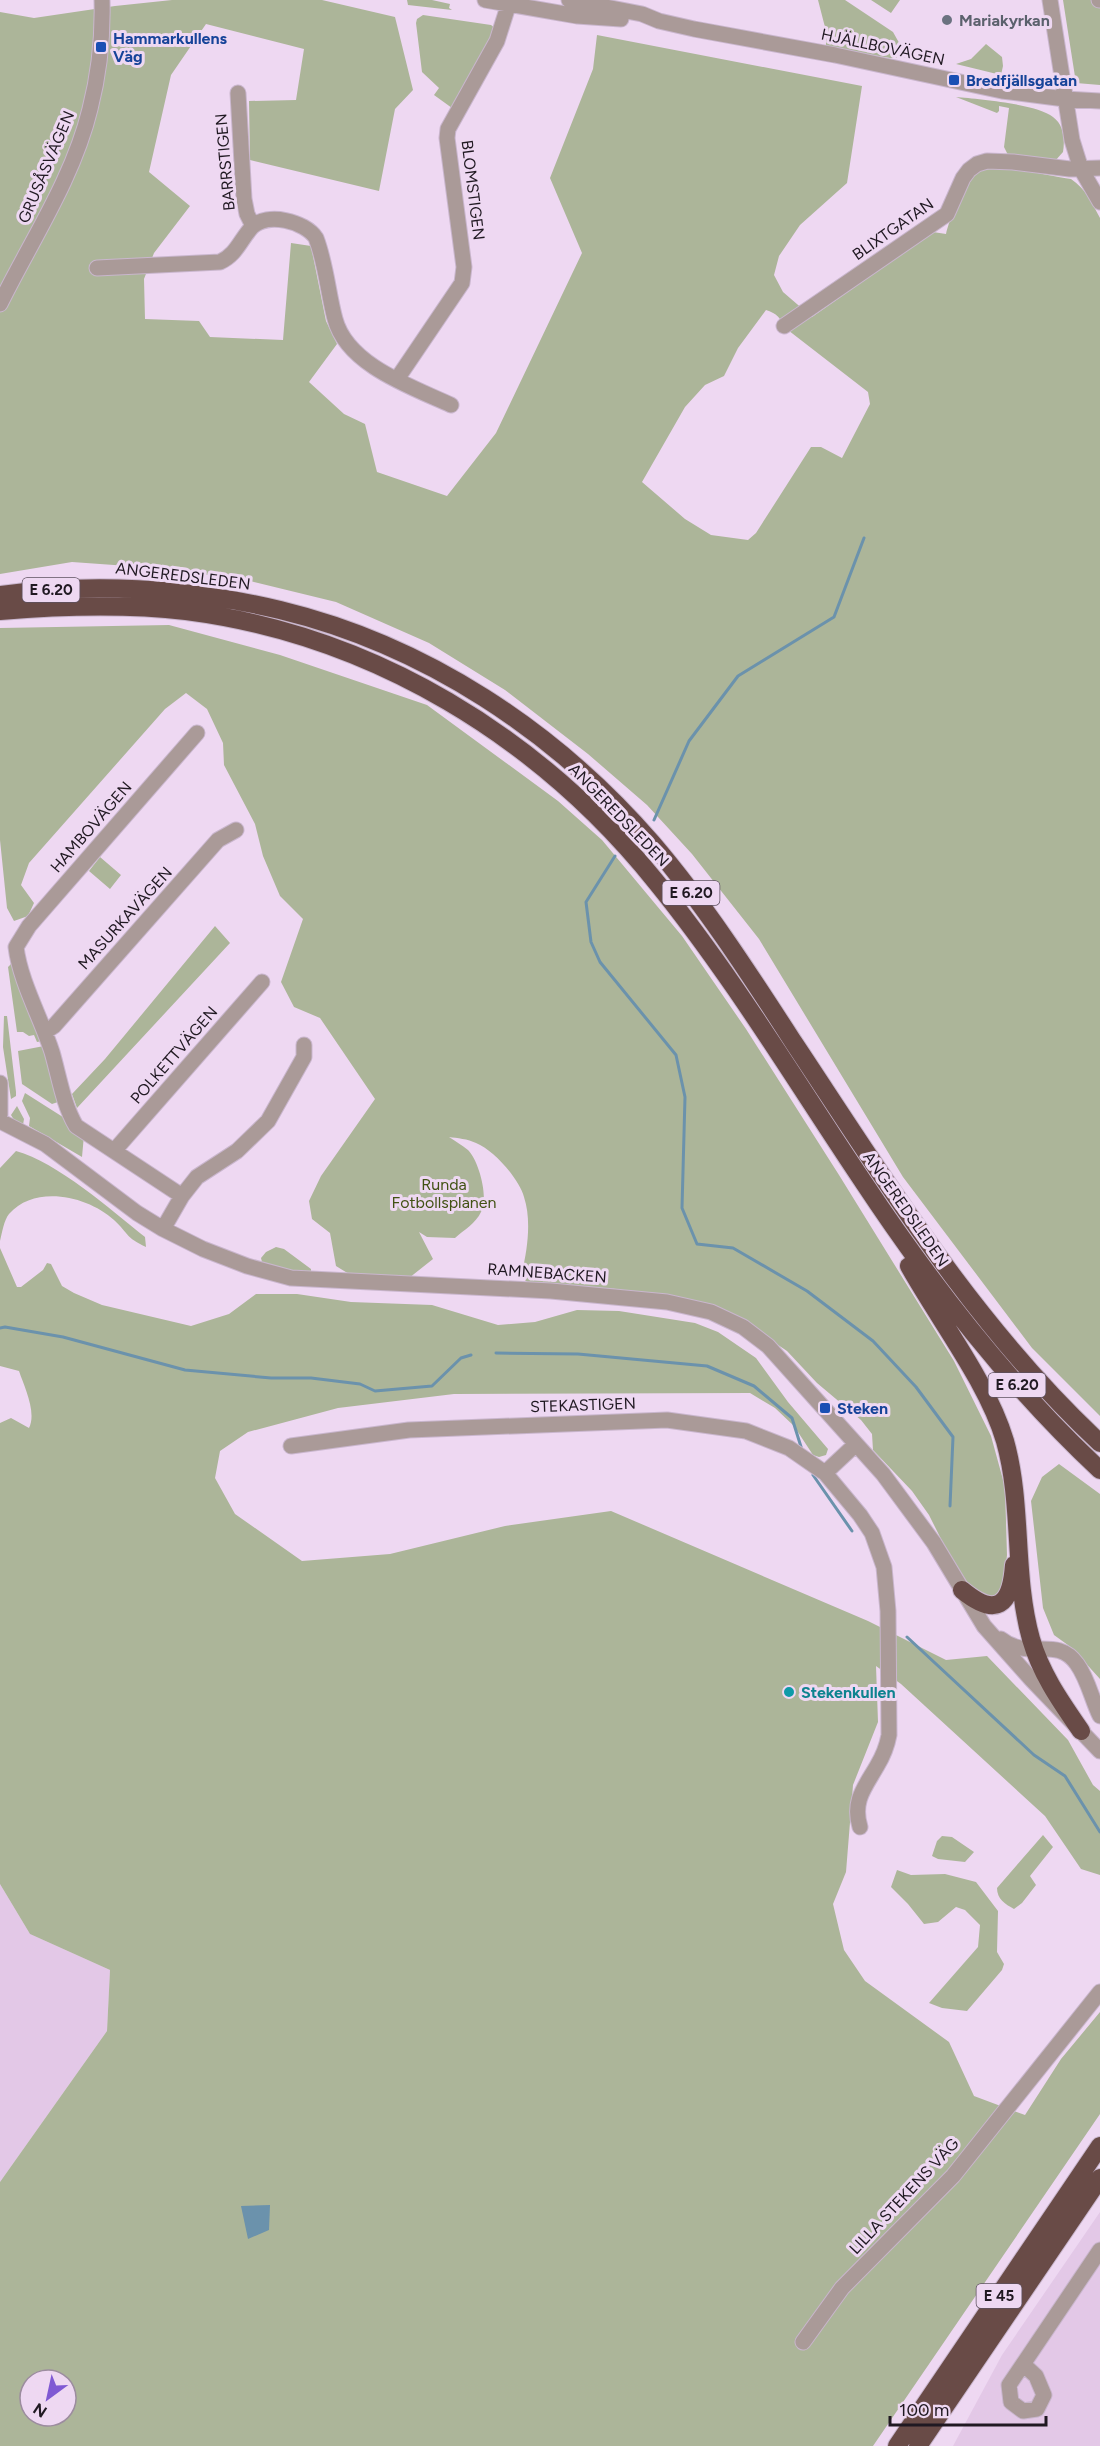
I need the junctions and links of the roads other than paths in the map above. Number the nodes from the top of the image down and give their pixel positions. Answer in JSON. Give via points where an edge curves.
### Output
{"nodes":[{"id":1,"x":102,"y":0,"type":"edge"},
{"id":2,"x":485,"y":0,"type":"edge"},
{"id":3,"x":569,"y":0,"type":"edge"},
{"id":4,"x":1050,"y":0,"type":"edge"},
{"id":5,"x":510,"y":2,"type":"edge"},
{"id":6,"x":659,"y":21,"type":"junction"},
{"id":7,"x":238,"y":93,"type":"dead end"},
{"id":8,"x":1065,"y":99,"type":"junction"},
{"id":9,"x":1100,"y":101,"type":"edge"},
{"id":10,"x":1100,"y":168,"type":"edge"},
{"id":11,"x":1081,"y":169,"type":"junction"},
{"id":12,"x":1100,"y":202,"type":"edge"},
{"id":13,"x":253,"y":226,"type":"junction"},
{"id":14,"x":97,"y":268,"type":"dead end"},
{"id":15,"x":0,"y":304,"type":"edge"},
{"id":16,"x":784,"y":326,"type":"dead end"},
{"id":17,"x":397,"y":379,"type":"junction"},
{"id":18,"x":451,"y":405,"type":"dead end"},
{"id":19,"x":0,"y":595,"type":"edge"},
{"id":20,"x":0,"y":611,"type":"edge"},
{"id":21,"x":197,"y":733,"type":"dead end"},
{"id":22,"x":236,"y":830,"type":"dead end"},
{"id":23,"x":262,"y":982,"type":"dead end"},
{"id":24,"x":45,"y":1032,"type":"junction"},
{"id":25,"x":304,"y":1045,"type":"dead end"},
{"id":26,"x":0,"y":1083,"type":"edge"},
{"id":27,"x":0,"y":1115,"type":"edge"},
{"id":28,"x":0,"y":1121,"type":"edge"},
{"id":29,"x":114,"y":1151,"type":"junction"},
{"id":30,"x":865,"y":1186,"type":"junction"},
{"id":31,"x":182,"y":1196,"type":"junction"},
{"id":32,"x":163,"y":1229,"type":"junction"},
{"id":33,"x":1100,"y":1443,"type":"edge"},
{"id":34,"x":856,"y":1444,"type":"junction"},
{"id":35,"x":291,"y":1446,"type":"dead end"},
{"id":36,"x":1100,"y":1470,"type":"edge"},
{"id":37,"x":825,"y":1473,"type":"junction"},
{"id":38,"x":1016,"y":1530,"type":"junction"},
{"id":39,"x":962,"y":1590,"type":"junction"},
{"id":40,"x":984,"y":1626,"type":"junction"},
{"id":41,"x":1034,"y":1649,"type":"junction"},
{"id":42,"x":1100,"y":1716,"type":"edge"},
{"id":43,"x":1081,"y":1731,"type":"junction"},
{"id":44,"x":1100,"y":1751,"type":"edge"},
{"id":45,"x":860,"y":1827,"type":"dead end"},
{"id":46,"x":1100,"y":1992,"type":"edge"},
{"id":47,"x":1100,"y":2146,"type":"edge"},
{"id":48,"x":1100,"y":2178,"type":"edge"},
{"id":49,"x":1100,"y":2250,"type":"edge"},
{"id":50,"x":803,"y":2342,"type":"dead end"},
{"id":51,"x":1023,"y":2364,"type":"dead end"},
{"id":52,"x":897,"y":2446,"type":"edge"},
{"id":53,"x":918,"y":2446,"type":"edge"}],
"edges":[{"from":1,"to":15,"type":"street","name":"GRUSÅSVÄGEN","via":[[101,47],[90,111],[62,184]]},
{"from":2,"to":5,"type":"street","name":"HJÄLLBOVÄGEN"},
{"from":3,"to":6,"type":"street","name":"HJÄLLBOVÄGEN"},
{"from":4,"to":8,"type":"street"},
{"from":5,"to":6,"type":"street","name":"HJÄLLBOVÄGEN","via":[[578,16]]},
{"from":5,"to":17,"type":"street","name":"BLOMSTIGEN","via":[[497,41],[448,129],[464,267],[462,283]]},
{"from":6,"to":8,"type":"street","name":"HJÄLLBOVÄGEN","via":[[1002,91]]},
{"from":7,"to":13,"type":"street","name":"BARRSTIGEN","via":[[244,199]]},
{"from":8,"to":9,"type":"street","name":"HJÄLLBOVÄGEN"},
{"from":8,"to":11,"type":"street"},
{"from":10,"to":11,"type":"street","name":"BLIXTGATAN"},
{"from":11,"to":12,"type":"street"},
{"from":11,"to":16,"type":"street","name":"BLIXTGATAN","via":[[1013,162],[977,164],[963,178],[948,214]]},
{"from":13,"to":14,"type":"street","via":[[235,252],[220,262]]},
{"from":13,"to":17,"type":"street","via":[[283,220],[303,225],[313,233],[320,247],[340,332],[372,366]]},
{"from":17,"to":18,"type":"street"},
{"from":19,"to":33,"type":"highway","name":"ANGEREDSLEDEN","number":"E 6.20","via":[[103,587],[153,590],[233,599],[321,620],[436,670],[500,707],[539,736],[584,773],[678,876],[960,1287],[1031,1373]]},
{"from":20,"to":30,"type":"highway","name":"ANGEREDSLEDEN","number":"E 6.20","via":[[64,606],[183,611],[267,627],[316,640],[401,675],[483,722],[558,778],[658,883],[737,990]]},
{"from":21,"to":24,"type":"street","name":"HAMBOVÄGEN","via":[[29,926],[16,947]]},
{"from":22,"to":24,"type":"street","name":"MASURKAVÄGEN","via":[[218,840]]},
{"from":23,"to":29,"type":"street","name":"POLKETTVÄGEN"},
{"from":24,"to":29,"type":"street","via":[[70,1116],[76,1126]]},
{"from":25,"to":31,"type":"street","via":[[304,1057],[268,1121],[237,1151],[197,1177]]},
{"from":26,"to":27,"type":"street"},
{"from":28,"to":32,"type":"street","name":"RAMNEBACKEN","via":[[45,1144]]},
{"from":29,"to":31,"type":"street"},
{"from":30,"to":36,"type":"highway","name":"ANGEREDSLEDEN","number":"E 6.20","via":[[983,1346]]},
{"from":30,"to":38,"type":"highway","via":[[999,1425],[1011,1472]]},
{"from":31,"to":32,"type":"street"},
{"from":32,"to":34,"type":"street","name":"RAMNEBACKEN","via":[[247,1266],[291,1278],[606,1295],[711,1312],[743,1327],[768,1346]]},
{"from":34,"to":37,"type":"street"},
{"from":34,"to":39,"type":"street","name":"RAMNEBACKEN","via":[[910,1508]]},
{"from":35,"to":37,"type":"street","name":"STEKASTIGEN","via":[[409,1430],[667,1420],[746,1431],[789,1448]]},
{"from":37,"to":45,"type":"street","via":[[872,1533],[886,1584],[890,1735],[884,1754],[861,1791],[857,1818]]},
{"from":38,"to":39,"type":"highway","via":[[1011,1584],[1002,1601],[985,1605]]},
{"from":38,"to":41,"type":"highway","via":[[1024,1603]]},
{"from":39,"to":40,"type":"street","name":"RAMNEBACKEN"},
{"from":40,"to":41,"type":"street","name":"RAMNEBACKEN","via":[[1012,1646]]},
{"from":40,"to":43,"type":"street","name":"RAMNEBACKEN"},
{"from":41,"to":42,"type":"street","name":"RAMNEBACKEN","via":[[1059,1650],[1073,1659]]},
{"from":41,"to":43,"type":"highway","via":[[1046,1677]]},
{"from":43,"to":44,"type":"street","name":"RAMNEBACKEN"},
{"from":46,"to":50,"type":"street","name":"LILLA STEKENS VÄG","via":[[953,2176],[842,2288]]},
{"from":47,"to":52,"type":"highway","number":"E 45"},
{"from":48,"to":53,"type":"highway","number":"E 45"},
{"from":49,"to":51,"type":"street"}]}
